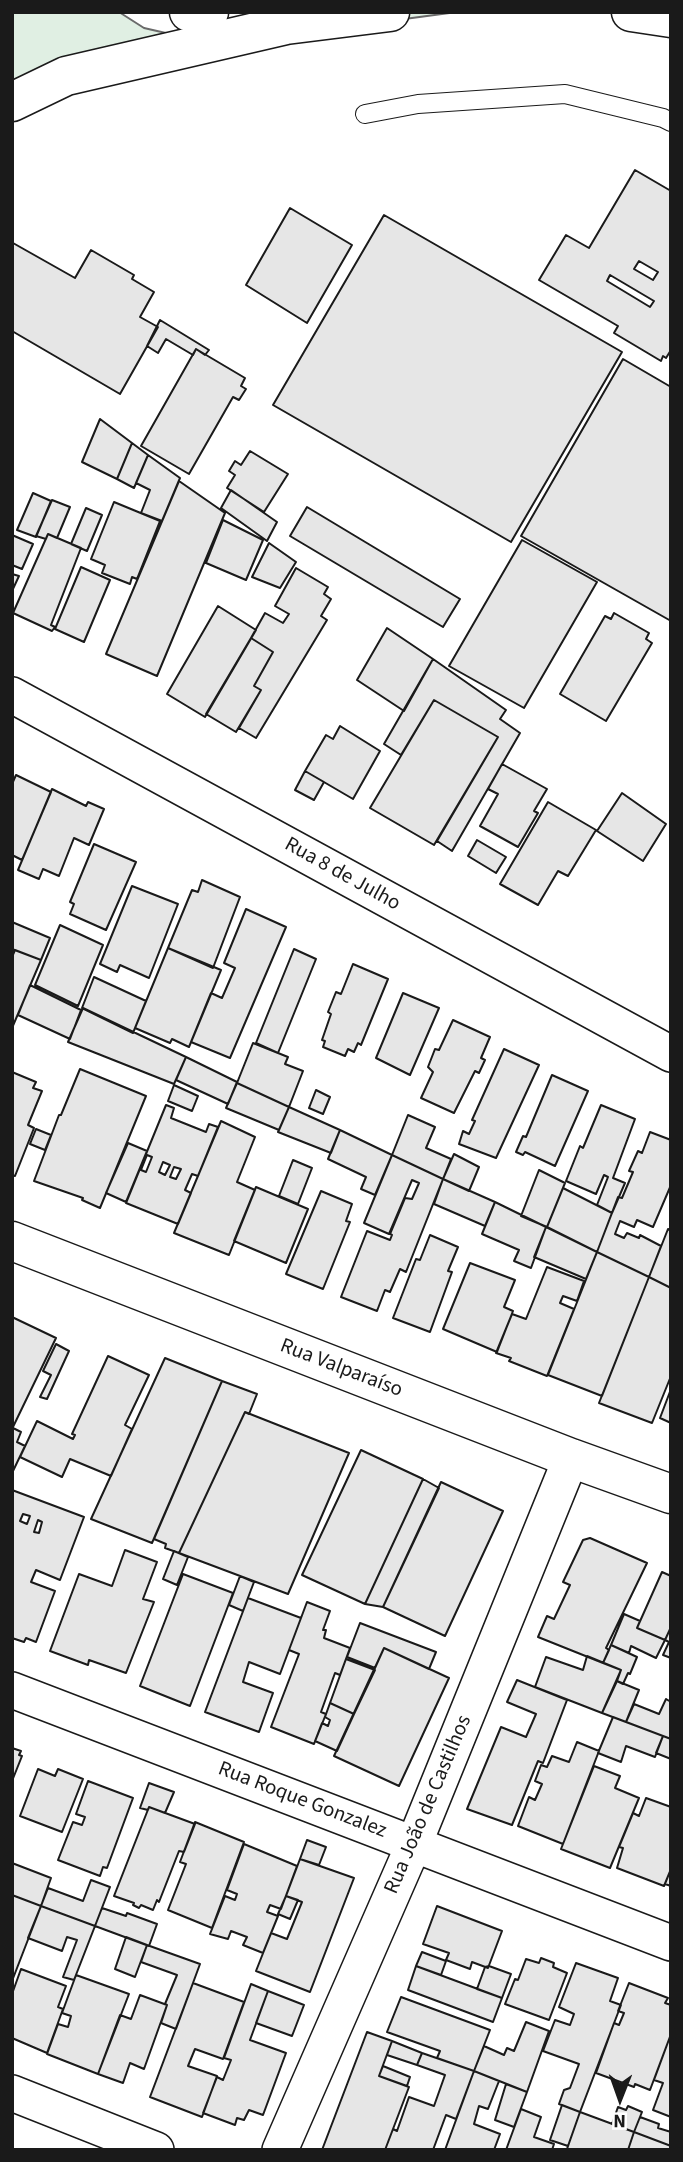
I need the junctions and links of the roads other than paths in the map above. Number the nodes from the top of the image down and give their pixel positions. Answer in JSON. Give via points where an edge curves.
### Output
{"nodes":[{"id":1,"x":189,"y":12,"type":"edge"},
{"id":2,"x":209,"y":12,"type":"edge"},
{"id":3,"x":390,"y":12,"type":"edge"},
{"id":4,"x":631,"y":12,"type":"edge"},
{"id":5,"x":671,"y":18,"type":"edge"},
{"id":6,"x":12,"y":102,"type":"edge"},
{"id":7,"x":365,"y":114,"type":"dead end"},
{"id":8,"x":671,"y":122,"type":"edge"},
{"id":9,"x":12,"y":695,"type":"edge"},
{"id":10,"x":671,"y":1054,"type":"edge"},
{"id":11,"x":12,"y":1241,"type":"edge"},
{"id":12,"x":571,"y":1458,"type":"junction"},
{"id":13,"x":671,"y":1494,"type":"edge"},
{"id":14,"x":12,"y":1690,"type":"edge"},
{"id":15,"x":414,"y":1844,"type":"junction"},
{"id":16,"x":671,"y":1942,"type":"edge"},
{"id":17,"x":12,"y":2093,"type":"edge"},
{"id":18,"x":156,"y":2150,"type":"edge"},
{"id":19,"x":280,"y":2150,"type":"edge"}],
"edges":[{"from":1,"to":2,"type":"street"},
{"from":3,"to":6,"type":"street","via":[[286,25],[66,76]]},
{"from":4,"to":5,"type":"street"},
{"from":7,"to":8,"type":"lane","via":[[418,104],[565,94]]},
{"from":9,"to":10,"type":"street","name":"Rua 8 de Julho"},
{"from":11,"to":12,"type":"street","name":"Rua Valparaíso"},
{"from":12,"to":13,"type":"street","name":"Rua Valparaíso"},
{"from":12,"to":15,"type":"street","name":"Rua João de Castilhos"},
{"from":14,"to":15,"type":"street","name":"Rua Roque Gonzalez"},
{"from":15,"to":16,"type":"street","name":"Rua Roque Gonzalez"},
{"from":15,"to":19,"type":"street","name":"Rua João de Castilhos"},
{"from":17,"to":18,"type":"street"}]}
